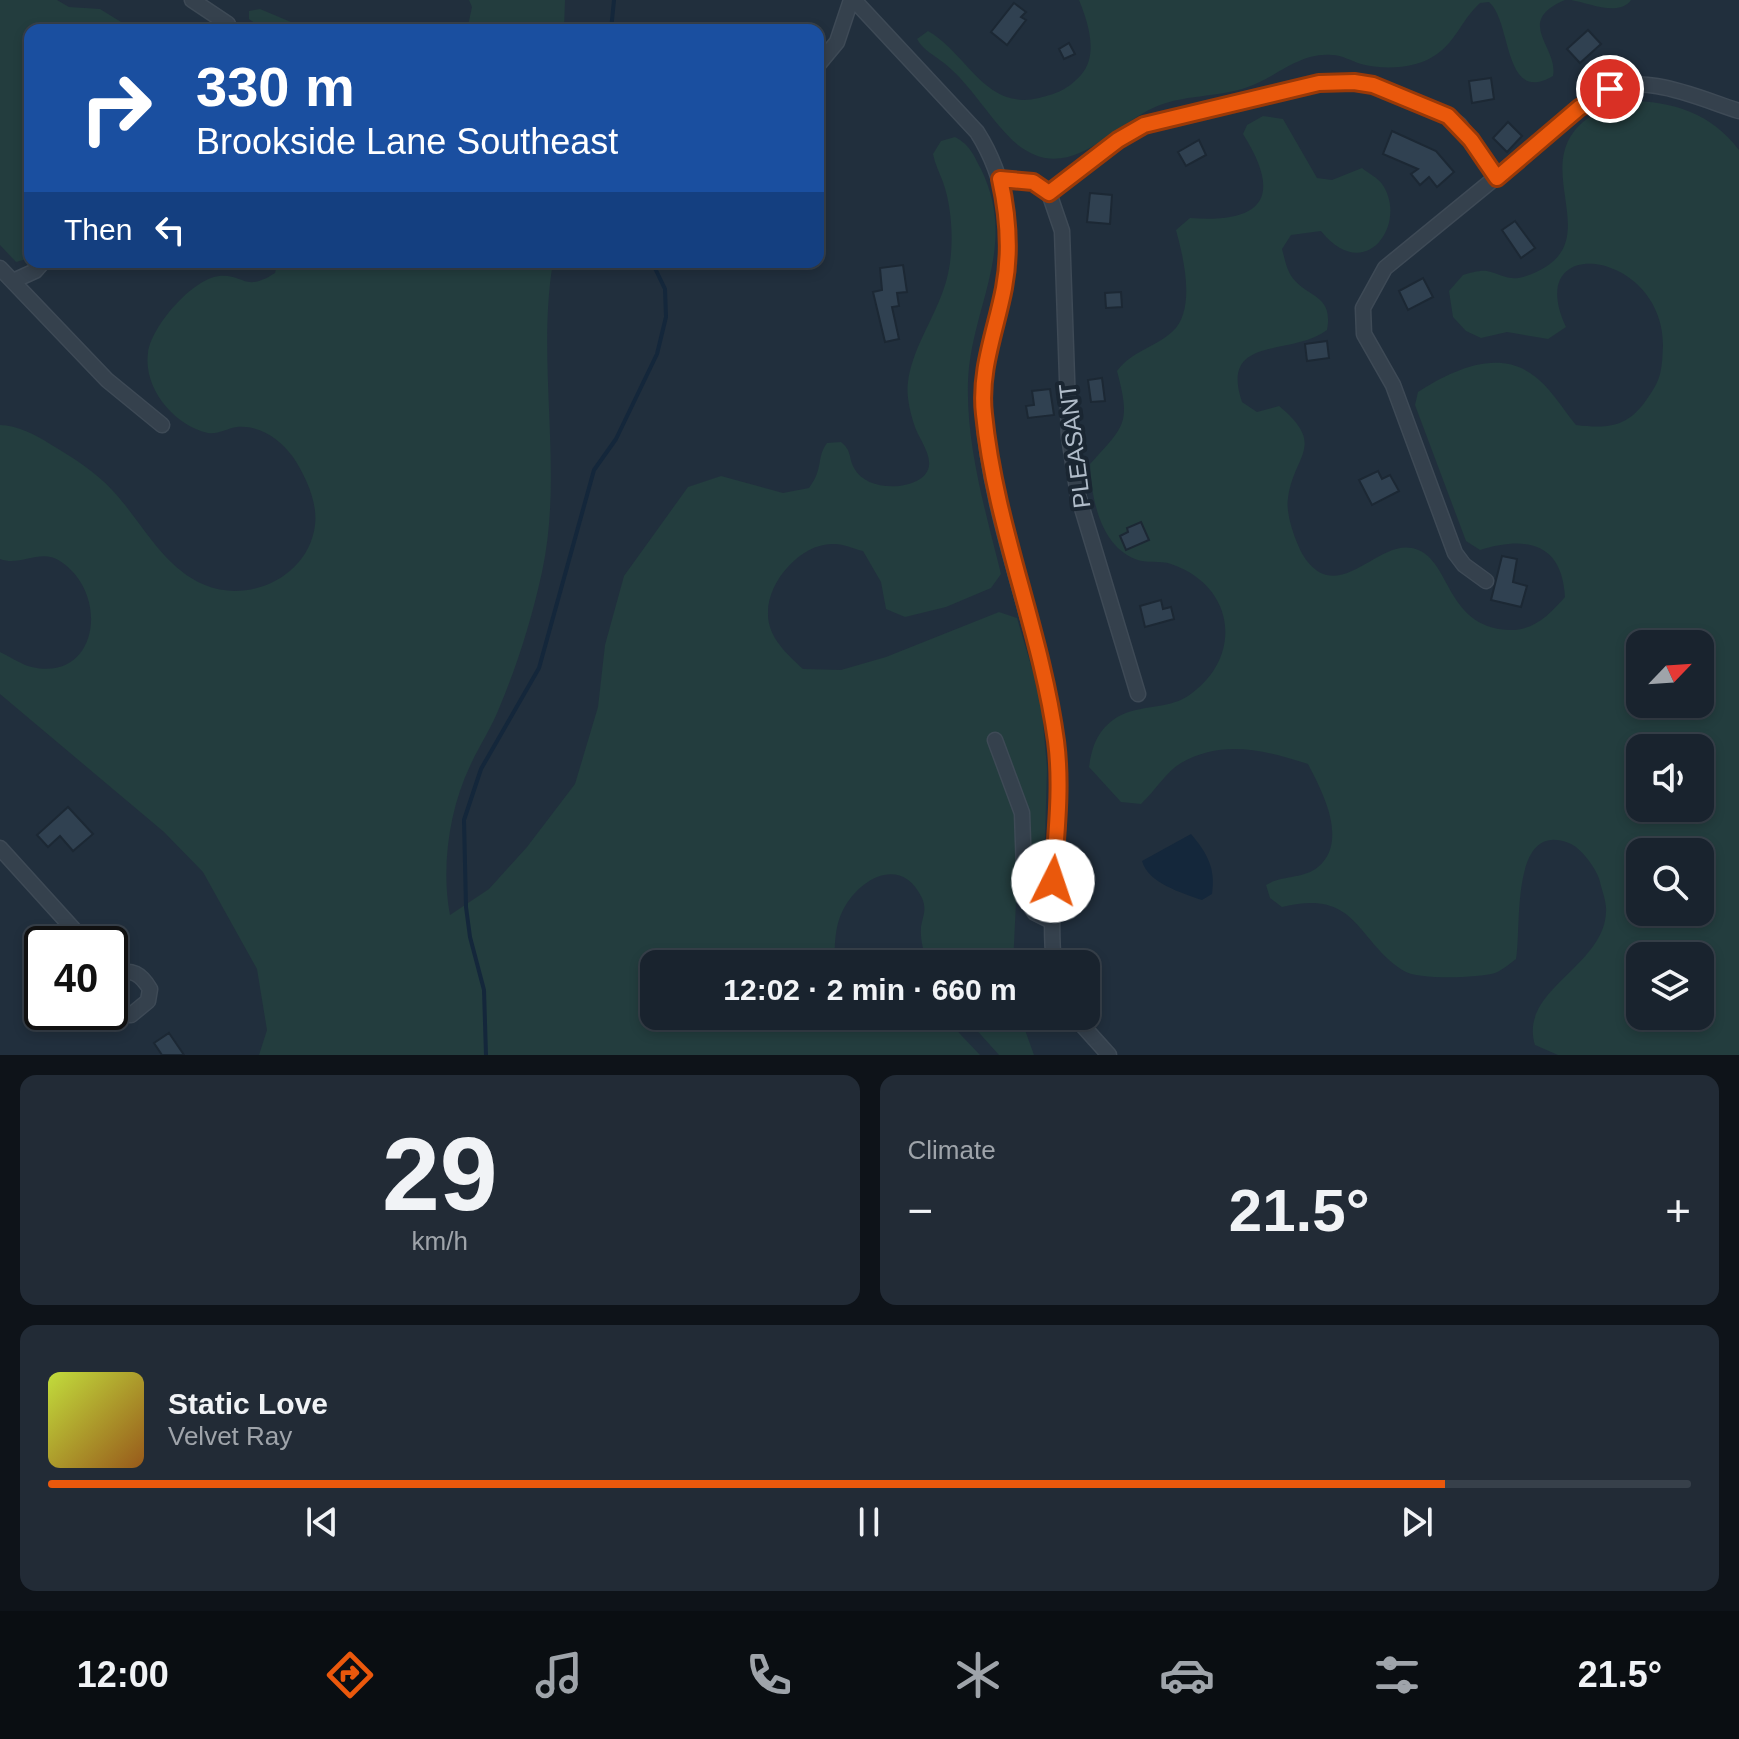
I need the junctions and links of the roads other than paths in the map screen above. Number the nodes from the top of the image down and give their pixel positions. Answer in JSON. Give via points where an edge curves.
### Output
{"nodes":[{"id":1,"x":192,"y":0,"type":"edge"},
{"id":2,"x":852,"y":0,"type":"edge"},
{"id":3,"x":228,"y":24,"type":"dead end"},
{"id":4,"x":824,"y":58,"type":"edge"},
{"id":5,"x":1739,"y":111,"type":"edge"},
{"id":6,"x":1497,"y":178,"type":"junction"},
{"id":7,"x":1000,"y":179,"type":"junction"},
{"id":8,"x":1049,"y":193,"type":"junction"},
{"id":9,"x":0,"y":268,"type":"edge"},
{"id":10,"x":38,"y":268,"type":"edge"},
{"id":11,"x":13,"y":281,"type":"junction"},
{"id":12,"x":162,"y":425,"type":"dead end"},
{"id":13,"x":1486,"y":581,"type":"dead end"},
{"id":14,"x":1138,"y":694,"type":"dead end"},
{"id":15,"x":995,"y":740,"type":"dead end"},
{"id":16,"x":0,"y":848,"type":"edge"},
{"id":17,"x":1051,"y":921,"type":"junction"},
{"id":18,"x":71,"y":926,"type":"edge"},
{"id":19,"x":1053,"y":950,"type":"edge"},
{"id":20,"x":128,"y":971,"type":"edge"},
{"id":21,"x":128,"y":1015,"type":"edge"},
{"id":22,"x":1087,"y":1030,"type":"edge"},
{"id":23,"x":1109,"y":1055,"type":"edge"}],
"edges":[{"from":1,"to":3,"type":"street"},
{"from":2,"to":4,"type":"street","via":[[837,42]]},
{"from":2,"to":7,"type":"street","via":[[963,113],[990,152]]},
{"from":5,"to":6,"type":"street","via":[[1663,87],[1624,85],[1579,108]]},
{"from":6,"to":8,"type":"street","via":[[1448,116],[1373,85],[1338,81],[1144,125]]},
{"from":6,"to":13,"type":"street","via":[[1385,268],[1369,292],[1362,321],[1368,344],[1393,385],[1455,553]]},
{"from":7,"to":8,"type":"street","via":[[1033,182]]},
{"from":7,"to":17,"type":"street","via":[[1008,254],[985,366],[983,410],[1056,742]]},
{"from":8,"to":14,"type":"street","name":"PLEASANT","via":[[1062,231],[1069,437],[1078,495]]},
{"from":9,"to":11,"type":"street"},
{"from":10,"to":11,"type":"street"},
{"from":11,"to":12,"type":"street","via":[[107,380]]},
{"from":15,"to":17,"type":"street","via":[[1022,813],[1025,898],[1035,913]]},
{"from":16,"to":18,"type":"street"},
{"from":17,"to":19,"type":"street"},
{"from":20,"to":21,"type":"street","via":[[150,989],[148,1001]]},
{"from":22,"to":23,"type":"street"}]}
